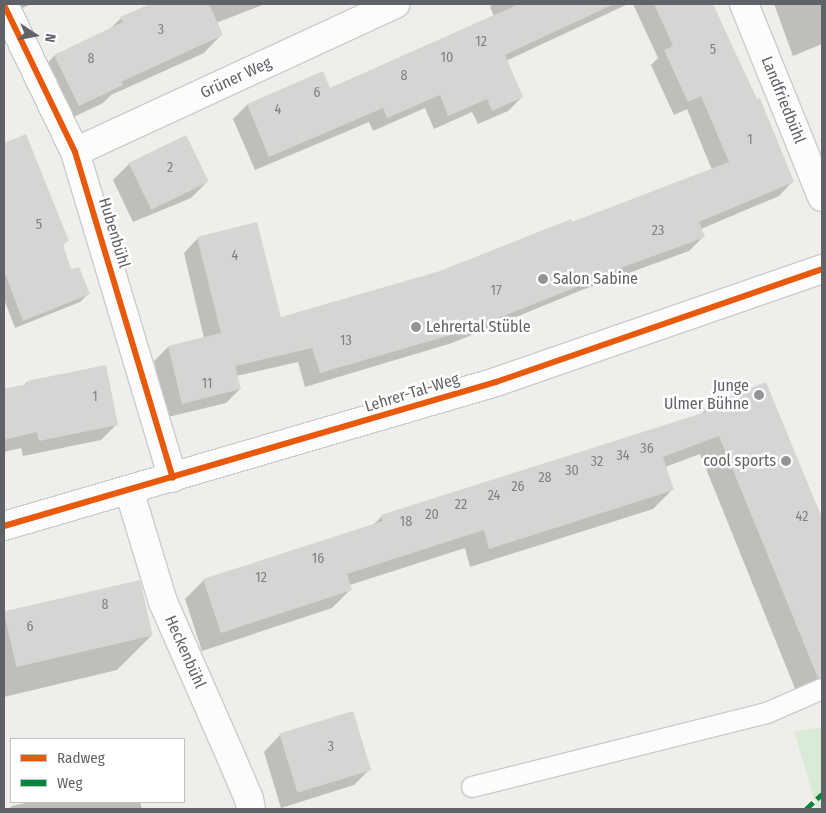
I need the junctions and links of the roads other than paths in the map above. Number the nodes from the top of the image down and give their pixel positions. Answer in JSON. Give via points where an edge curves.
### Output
{"nodes":[{"id":1,"x":396,"y":4,"type":"edge"},
{"id":2,"x":744,"y":4,"type":"edge"},
{"id":3,"x":4,"y":5,"type":"edge"},
{"id":4,"x":343,"y":15,"type":"edge"},
{"id":5,"x":75,"y":152,"type":"junction"},
{"id":6,"x":822,"y":197,"type":"edge"},
{"id":7,"x":822,"y":269,"type":"edge"},
{"id":8,"x":173,"y":478,"type":"junction"},
{"id":9,"x":129,"y":490,"type":"junction"},
{"id":10,"x":4,"y":526,"type":"edge"},
{"id":11,"x":822,"y":689,"type":"edge"},
{"id":12,"x":472,"y":787,"type":"dead end"},
{"id":13,"x":251,"y":809,"type":"edge"}],
"edges":[{"from":1,"to":4,"type":"street","name":"Grüner Weg"},
{"from":2,"to":6,"type":"street","name":"Landfriedbühl"},
{"from":3,"to":5,"type":"street","name":"Hubenbühl"},
{"from":4,"to":5,"type":"street","name":"Grüner Weg"},
{"from":5,"to":8,"type":"street","name":"Hubenbühl"},
{"from":7,"to":8,"type":"street","name":"Lehrer-Tal-Weg","via":[[496,382]]},
{"from":8,"to":9,"type":"street","name":"Lehrer-Tal-Weg"},
{"from":9,"to":10,"type":"street","name":"Lehrer-Tal-Weg"},
{"from":9,"to":13,"type":"street","name":"Heckenbühl","via":[[163,602],[232,756]]},
{"from":11,"to":12,"type":"lane","via":[[768,713]]}]}
